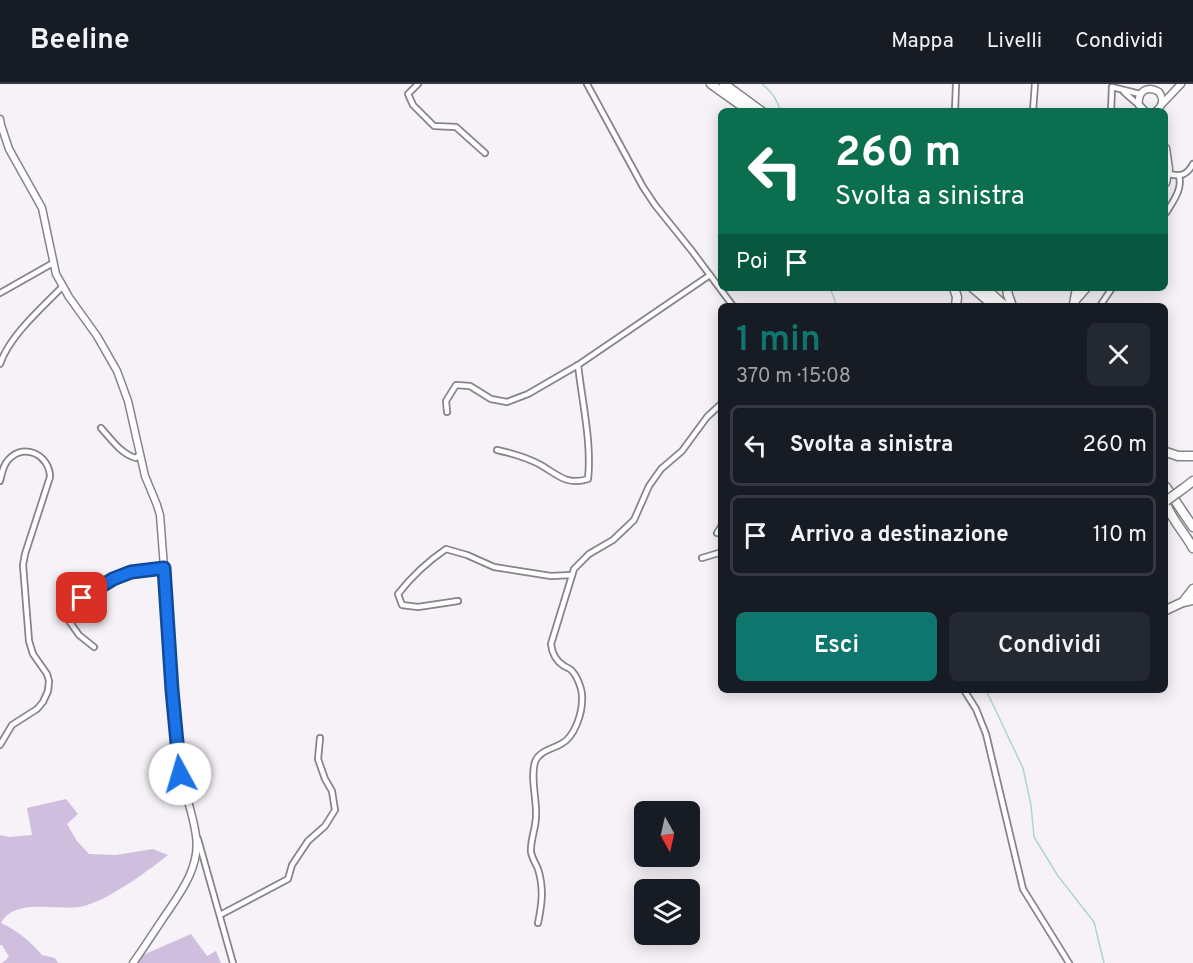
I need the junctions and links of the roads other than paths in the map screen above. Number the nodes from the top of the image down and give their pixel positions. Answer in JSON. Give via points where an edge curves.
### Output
{"nodes":[{"id":1,"x":418,"y":84,"type":"edge"},
{"id":2,"x":587,"y":84,"type":"edge"},
{"id":3,"x":711,"y":84,"type":"edge"},
{"id":4,"x":724,"y":84,"type":"edge"},
{"id":5,"x":956,"y":84,"type":"edge"},
{"id":6,"x":1035,"y":84,"type":"edge"},
{"id":7,"x":1141,"y":84,"type":"edge"},
{"id":8,"x":1181,"y":84,"type":"edge"},
{"id":9,"x":1112,"y":85,"type":"edge"},
{"id":10,"x":1154,"y":88,"type":"edge"},
{"id":11,"x":1122,"y":90,"type":"junction"},
{"id":12,"x":1176,"y":90,"type":"junction"},
{"id":13,"x":1141,"y":93,"type":"junction"},
{"id":14,"x":1139,"y":105,"type":"junction"},
{"id":15,"x":745,"y":108,"type":"edge"},
{"id":16,"x":757,"y":108,"type":"edge"},
{"id":17,"x":955,"y":108,"type":"edge"},
{"id":18,"x":1033,"y":108,"type":"edge"},
{"id":19,"x":1111,"y":108,"type":"edge"},
{"id":20,"x":1142,"y":108,"type":"edge"},
{"id":21,"x":1159,"y":108,"type":"edge"},
{"id":22,"x":0,"y":119,"type":"edge"},
{"id":23,"x":485,"y":153,"type":"dead end"},
{"id":24,"x":1168,"y":159,"type":"edge"},
{"id":25,"x":1193,"y":164,"type":"edge"},
{"id":26,"x":1169,"y":174,"type":"junction"},
{"id":27,"x":1179,"y":176,"type":"junction"},
{"id":28,"x":1168,"y":177,"type":"edge"},
{"id":29,"x":1168,"y":209,"type":"edge"},
{"id":30,"x":53,"y":262,"type":"junction"},
{"id":31,"x":710,"y":275,"type":"junction"},
{"id":32,"x":63,"y":286,"type":"junction"},
{"id":33,"x":718,"y":286,"type":"edge"},
{"id":34,"x":976,"y":291,"type":"edge"},
{"id":35,"x":988,"y":291,"type":"edge"},
{"id":36,"x":1085,"y":291,"type":"edge"},
{"id":37,"x":0,"y":293,"type":"edge"},
{"id":38,"x":990,"y":303,"type":"edge"},
{"id":39,"x":1002,"y":303,"type":"edge"},
{"id":40,"x":1075,"y":303,"type":"edge"},
{"id":41,"x":0,"y":364,"type":"edge"},
{"id":42,"x":578,"y":365,"type":"junction"},
{"id":43,"x":718,"y":407,"type":"edge"},
{"id":44,"x":447,"y":412,"type":"dead end"},
{"id":45,"x":102,"y":428,"type":"dead end"},
{"id":46,"x":497,"y":450,"type":"dead end"},
{"id":47,"x":1168,"y":453,"type":"edge"},
{"id":48,"x":140,"y":454,"type":"junction"},
{"id":49,"x":1193,"y":456,"type":"edge"},
{"id":50,"x":0,"y":481,"type":"edge"},
{"id":51,"x":1193,"y":481,"type":"edge"},
{"id":52,"x":1168,"y":490,"type":"edge"},
{"id":53,"x":1168,"y":500,"type":"edge"},
{"id":54,"x":1168,"y":504,"type":"edge"},
{"id":55,"x":1168,"y":508,"type":"edge"},
{"id":56,"x":1193,"y":526,"type":"edge"},
{"id":57,"x":1193,"y":538,"type":"edge"},
{"id":58,"x":1193,"y":548,"type":"edge"},
{"id":59,"x":718,"y":553,"type":"edge"},
{"id":60,"x":702,"y":558,"type":"dead end"},
{"id":61,"x":164,"y":568,"type":"junction"},
{"id":62,"x":572,"y":575,"type":"junction"},
{"id":63,"x":1193,"y":590,"type":"edge"},
{"id":64,"x":458,"y":600,"type":"dead end"},
{"id":65,"x":1193,"y":600,"type":"edge"},
{"id":66,"x":1183,"y":602,"type":"junction"},
{"id":67,"x":1168,"y":609,"type":"edge"},
{"id":68,"x":94,"y":647,"type":"dead end"},
{"id":69,"x":966,"y":693,"type":"edge"},
{"id":70,"x":320,"y":738,"type":"dead end"},
{"id":71,"x":0,"y":745,"type":"edge"},
{"id":72,"x":195,"y":831,"type":"junction"},
{"id":73,"x":220,"y":915,"type":"junction"},
{"id":74,"x":538,"y":923,"type":"dead end"},
{"id":75,"x":133,"y":963,"type":"edge"},
{"id":76,"x":233,"y":963,"type":"edge"},
{"id":77,"x":1069,"y":963,"type":"edge"}],
"edges":[{"from":1,"to":23,"type":"street","via":[[408,94],[413,105],[434,126],[456,127]]},
{"from":2,"to":31,"type":"street","via":[[655,205]]},
{"from":3,"to":15,"type":"highway"},
{"from":4,"to":16,"type":"highway"},
{"from":5,"to":17,"type":"street"},
{"from":6,"to":18,"type":"street"},
{"from":7,"to":13,"type":"street"},
{"from":8,"to":12,"type":"street"},
{"from":9,"to":11,"type":"street"},
{"from":9,"to":19,"type":"street"},
{"from":10,"to":12,"type":"street"},
{"from":10,"to":13,"type":"street"},
{"from":10,"to":21,"type":"street","via":[[1163,99]]},
{"from":11,"to":13,"type":"street"},
{"from":11,"to":14,"type":"street"},
{"from":12,"to":21,"type":"street"},
{"from":13,"to":14,"type":"street"},
{"from":14,"to":20,"type":"street"},
{"from":22,"to":30,"type":"street","via":[[9,149],[42,208]]},
{"from":24,"to":26,"type":"street"},
{"from":25,"to":27,"type":"street"},
{"from":26,"to":27,"type":"street"},
{"from":26,"to":28,"type":"street"},
{"from":27,"to":29,"type":"street","via":[[1177,193]]},
{"from":30,"to":32,"type":"street"},
{"from":30,"to":37,"type":"street"},
{"from":31,"to":33,"type":"street"},
{"from":31,"to":42,"type":"street"},
{"from":32,"to":41,"type":"street","via":[[19,334]]},
{"from":32,"to":48,"type":"street","via":[[117,371]]},
{"from":34,"to":38,"type":"highway"},
{"from":35,"to":39,"type":"highway"},
{"from":36,"to":40,"type":"street"},
{"from":42,"to":44,"type":"street","via":[[507,402],[491,399],[470,386],[456,386],[446,401]]},
{"from":42,"to":46,"type":"street","via":[[588,442],[588,479],[564,480],[519,455]]},
{"from":43,"to":62,"type":"street","via":[[682,451],[661,469],[634,520],[613,540],[589,554]]},
{"from":45,"to":48,"type":"street","via":[[129,456],[136,458]]},
{"from":47,"to":49,"type":"highway"},
{"from":48,"to":61,"type":"street","via":[[160,515]]},
{"from":50,"to":71,"type":"street","via":[[6,463],[21,452],[40,456],[50,470],[23,565],[29,641],[47,674],[48,691],[37,709],[12,726]]},
{"from":51,"to":53,"type":"highway","bridge":true},
{"from":52,"to":56,"type":"highway"},
{"from":54,"to":57,"type":"highway"},
{"from":55,"to":58,"type":"highway"},
{"from":59,"to":60,"type":"street"},
{"from":61,"to":68,"type":"street","via":[[131,572],[82,598],[67,618]]},
{"from":61,"to":72,"type":"street","via":[[180,774]]},
{"from":62,"to":64,"type":"street","via":[[551,576],[494,567],[446,549],[410,578],[398,594],[402,605],[418,607]]},
{"from":62,"to":74,"type":"street","via":[[551,644],[553,654],[572,670],[582,696],[573,732],[563,744],[539,755],[535,763],[536,817],[531,855],[542,885]]},
{"from":63,"to":66,"type":"highway"},
{"from":65,"to":66,"type":"highway"},
{"from":66,"to":67,"type":"highway"},
{"from":69,"to":77,"type":"street","via":[[986,734],[1023,889]]},
{"from":70,"to":73,"type":"street","via":[[318,759],[332,791],[335,810],[308,841],[288,879]]},
{"from":72,"to":73,"type":"street"},
{"from":72,"to":75,"type":"street","via":[[196,854],[190,874]]},
{"from":73,"to":76,"type":"street"}]}
